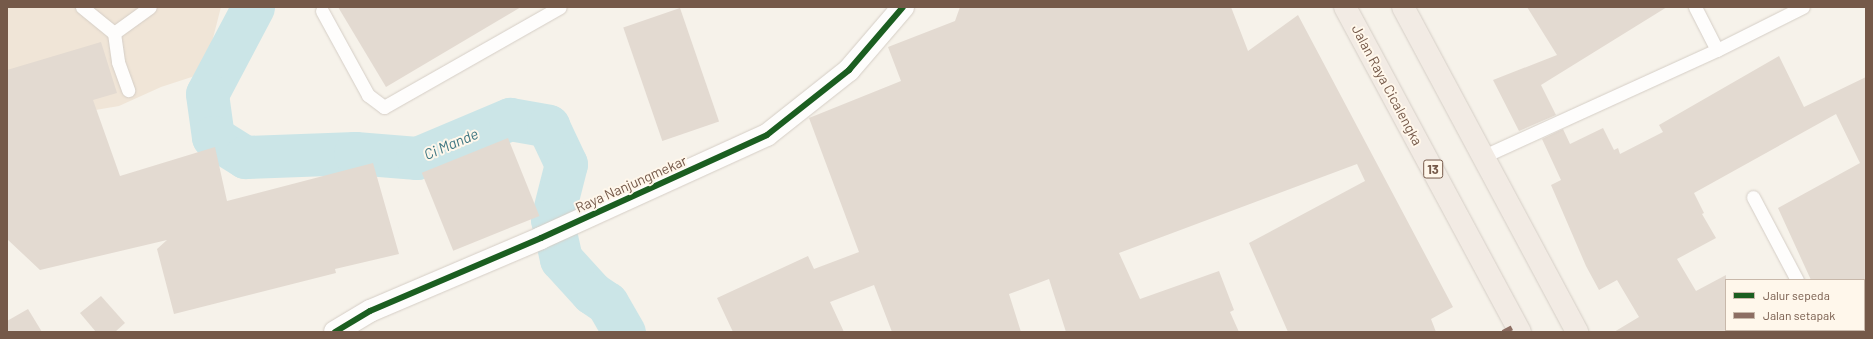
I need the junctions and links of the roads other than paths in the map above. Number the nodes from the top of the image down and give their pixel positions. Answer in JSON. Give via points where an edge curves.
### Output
{"nodes":[{"id":1,"x":82,"y":7,"type":"edge"},
{"id":2,"x":150,"y":7,"type":"edge"},
{"id":3,"x":560,"y":7,"type":"edge"},
{"id":4,"x":903,"y":7,"type":"edge"},
{"id":5,"x":1345,"y":7,"type":"edge"},
{"id":6,"x":1403,"y":7,"type":"edge"},
{"id":7,"x":1695,"y":7,"type":"edge"},
{"id":8,"x":1803,"y":7,"type":"edge"},
{"id":9,"x":322,"y":11,"type":"dead end"},
{"id":10,"x":114,"y":33,"type":"junction"},
{"id":11,"x":1717,"y":50,"type":"junction"},
{"id":12,"x":128,"y":90,"type":"dead end"},
{"id":13,"x":1484,"y":156,"type":"junction"},
{"id":14,"x":1753,"y":197,"type":"dead end"},
{"id":15,"x":1796,"y":279,"type":"edge"},
{"id":16,"x":335,"y":332,"type":"edge"},
{"id":17,"x":1520,"y":332,"type":"edge"},
{"id":18,"x":1577,"y":332,"type":"edge"}],
"edges":[{"from":1,"to":10,"type":"lane"},
{"from":2,"to":10,"type":"lane"},
{"from":3,"to":9,"type":"lane","via":[[384,107],[368,95]]},
{"from":4,"to":16,"type":"street","name":"Raya Nanjungmekar","via":[[849,70],[767,135],[541,238],[370,311]]},
{"from":5,"to":17,"type":"highway","name":"Jalan Raya Cicalengka","number":"13"},
{"from":6,"to":13,"type":"highway"},
{"from":7,"to":11,"type":"lane"},
{"from":8,"to":11,"type":"lane"},
{"from":10,"to":12,"type":"lane","via":[[118,62]]},
{"from":11,"to":13,"type":"lane"},
{"from":13,"to":18,"type":"highway"},
{"from":14,"to":15,"type":"lane"}]}
